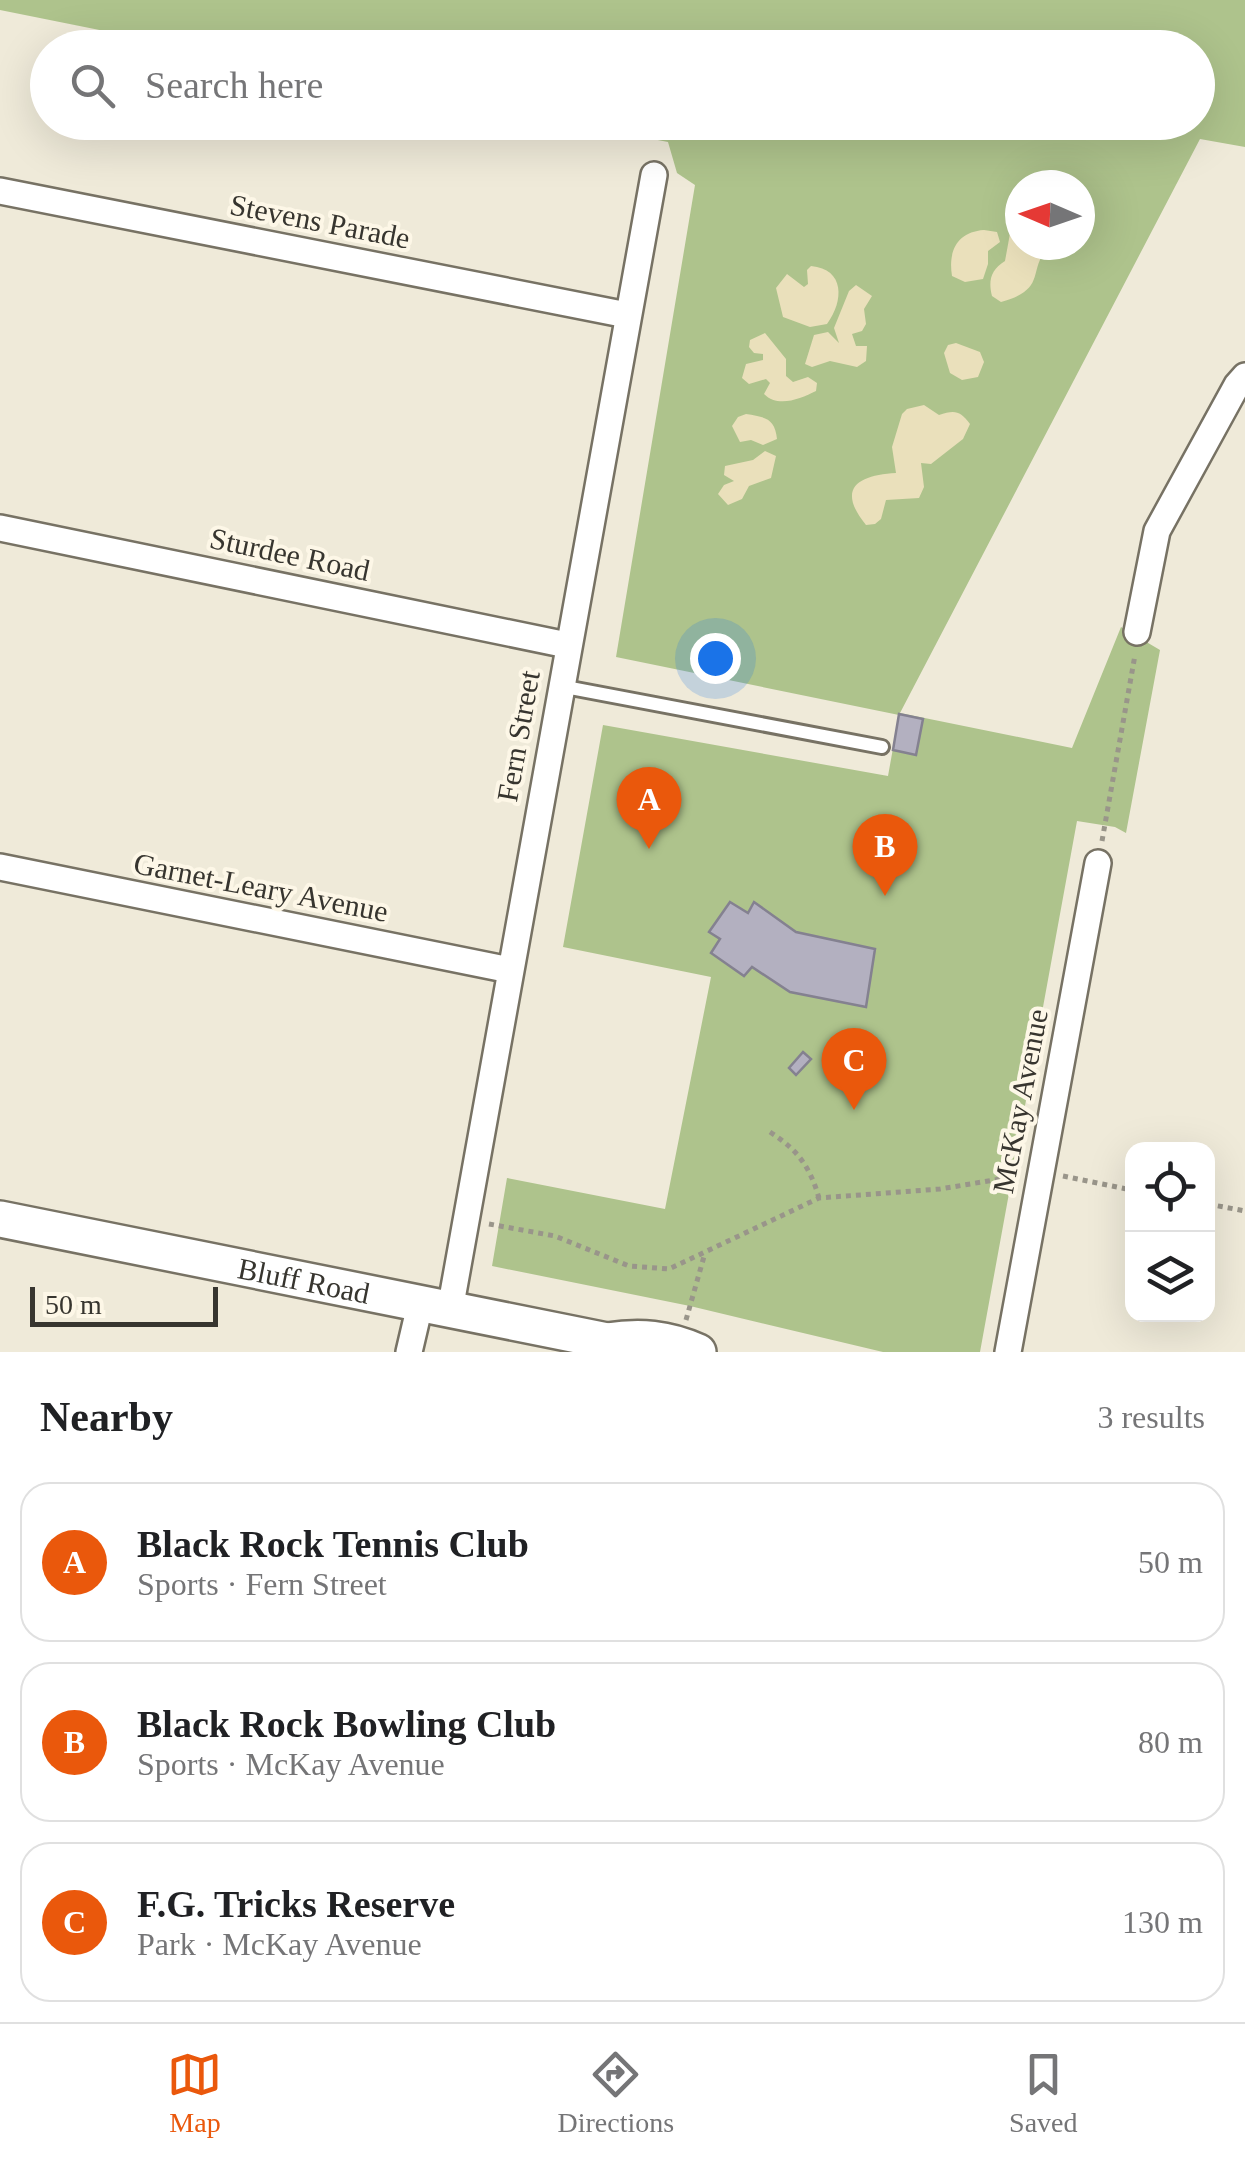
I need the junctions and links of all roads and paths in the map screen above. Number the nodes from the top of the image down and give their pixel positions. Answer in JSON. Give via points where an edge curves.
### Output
{"nodes":[{"id":1,"x":654,"y":174,"type":"dead end"},
{"id":2,"x":0,"y":190,"type":"edge"},
{"id":3,"x":627,"y":315,"type":"junction"},
{"id":4,"x":1245,"y":376,"type":"edge"},
{"id":5,"x":0,"y":528,"type":"edge"},
{"id":6,"x":1140,"y":639,"type":"joint"},
{"id":7,"x":567,"y":645,"type":"junction"},
{"id":8,"x":560,"y":686,"type":"junction"},
{"id":9,"x":882,"y":747,"type":"dead end"},
{"id":10,"x":1098,"y":862,"type":"joint"},
{"id":11,"x":0,"y":867,"type":"edge"},
{"id":12,"x":510,"y":970,"type":"junction"},
{"id":13,"x":770,"y":1132,"type":"dead end"},
{"id":14,"x":1040,"y":1172,"type":"junction"},
{"id":15,"x":1125,"y":1189,"type":"edge"},
{"id":16,"x":819,"y":1198,"type":"junction"},
{"id":17,"x":1215,"y":1205,"type":"edge"},
{"id":18,"x":1245,"y":1211,"type":"edge"},
{"id":19,"x":0,"y":1219,"type":"edge"},
{"id":20,"x":466,"y":1220,"type":"junction"},
{"id":21,"x":706,"y":1250,"type":"junction"},
{"id":22,"x":435,"y":1307,"type":"junction"},
{"id":23,"x":692,"y":1336,"type":"edge"},
{"id":24,"x":619,"y":1346,"type":"edge"},
{"id":25,"x":409,"y":1352,"type":"edge"},
{"id":26,"x":1008,"y":1352,"type":"edge"}],
"edges":[{"from":1,"to":3,"type":"street","name":"Fern Street"},
{"from":2,"to":3,"type":"street","name":"Stevens Parade"},
{"from":3,"to":7,"type":"street","name":"Fern Street"},
{"from":4,"to":6,"type":"street","via":[[1158,530]]},
{"from":5,"to":7,"type":"street","name":"Sturdee Road"},
{"from":6,"to":10,"type":"path"},
{"from":7,"to":8,"type":"street","name":"Fern Street"},
{"from":8,"to":9,"type":"lane"},
{"from":8,"to":12,"type":"street","name":"Fern Street"},
{"from":10,"to":14,"type":"street","name":"McKay Avenue"},
{"from":11,"to":12,"type":"street","name":"Garnet-Leary Avenue"},
{"from":12,"to":20,"type":"street","name":"Fern Street"},
{"from":13,"to":16,"type":"path","via":[[796,1149]]},
{"from":14,"to":15,"type":"path"},
{"from":14,"to":16,"type":"path","via":[[940,1190]]},
{"from":14,"to":26,"type":"street","name":"McKay Avenue"},
{"from":16,"to":21,"type":"path"},
{"from":17,"to":18,"type":"path"},
{"from":19,"to":22,"type":"main road","name":"Bluff Road"},
{"from":20,"to":21,"type":"path","via":[[556,1236],[629,1266],[669,1269]]},
{"from":20,"to":22,"type":"street","name":"Fern Street"},
{"from":21,"to":23,"type":"path"},
{"from":22,"to":24,"type":"main road","name":"Bluff Road"},
{"from":22,"to":25,"type":"street","name":"Fern Street"},
{"from":23,"to":24,"type":"main road","name":"Bluff Road","via":[[681,1344],[643,1336]]}]}
